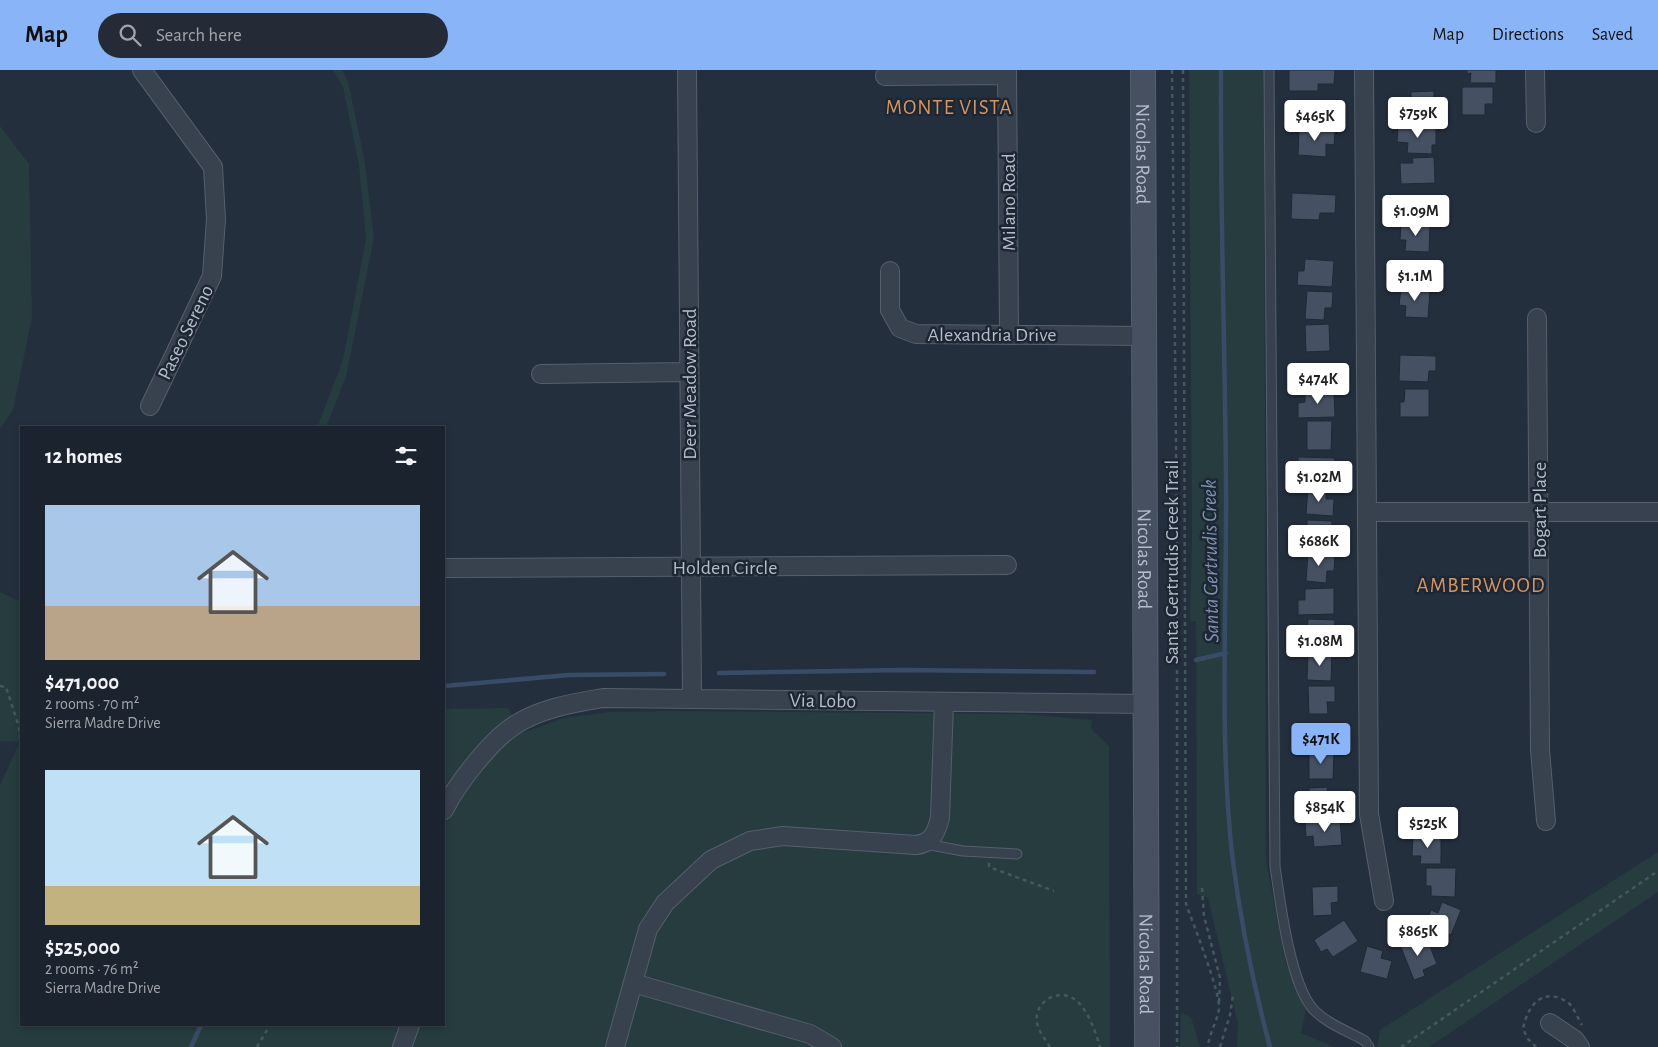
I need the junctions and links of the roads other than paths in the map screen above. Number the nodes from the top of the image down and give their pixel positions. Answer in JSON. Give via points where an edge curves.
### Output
{"nodes":[{"id":1,"x":142,"y":70,"type":"edge"},
{"id":2,"x":687,"y":70,"type":"edge"},
{"id":3,"x":1143,"y":70,"type":"edge"},
{"id":4,"x":1269,"y":70,"type":"edge"},
{"id":5,"x":1364,"y":70,"type":"edge"},
{"id":6,"x":1535,"y":70,"type":"edge"},
{"id":7,"x":1008,"y":73,"type":"edge"},
{"id":8,"x":885,"y":76,"type":"dead end"},
{"id":9,"x":1536,"y":123,"type":"dead end"},
{"id":10,"x":890,"y":271,"type":"dead end"},
{"id":11,"x":1537,"y":318,"type":"dead end"},
{"id":12,"x":1009,"y":334,"type":"junction"},
{"id":13,"x":1145,"y":336,"type":"junction"},
{"id":14,"x":688,"y":372,"type":"junction"},
{"id":15,"x":541,"y":374,"type":"dead end"},
{"id":16,"x":150,"y":406,"type":"dead end"},
{"id":17,"x":1367,"y":512,"type":"junction"},
{"id":18,"x":1538,"y":512,"type":"junction"},
{"id":19,"x":1658,"y":512,"type":"edge"},
{"id":20,"x":1007,"y":565,"type":"dead end"},
{"id":21,"x":690,"y":567,"type":"junction"},
{"id":22,"x":445,"y":568,"type":"edge"},
{"id":23,"x":692,"y":699,"type":"junction"},
{"id":24,"x":944,"y":702,"type":"junction"},
{"id":25,"x":1146,"y":704,"type":"junction"},
{"id":26,"x":445,"y":808,"type":"edge"},
{"id":27,"x":1546,"y":821,"type":"dead end"},
{"id":28,"x":926,"y":844,"type":"junction"},
{"id":29,"x":1017,"y":854,"type":"dead end"},
{"id":30,"x":1384,"y":901,"type":"dead end"},
{"id":31,"x":633,"y":983,"type":"junction"},
{"id":32,"x":1550,"y":1023,"type":"dead end"},
{"id":33,"x":410,"y":1026,"type":"edge"},
{"id":34,"x":402,"y":1047,"type":"edge"},
{"id":35,"x":616,"y":1047,"type":"edge"},
{"id":36,"x":832,"y":1047,"type":"edge"},
{"id":37,"x":1147,"y":1047,"type":"edge"},
{"id":38,"x":1369,"y":1047,"type":"edge"},
{"id":39,"x":1580,"y":1047,"type":"edge"}],
"edges":[{"from":1,"to":16,"type":"street","name":"Paseo Sereno","via":[[213,167],[216,218],[212,276]]},
{"from":2,"to":14,"type":"street","name":"Deer Meadow Road"},
{"from":3,"to":13,"type":"main road","name":"Nicolas Road"},
{"from":4,"to":38,"type":"lane","via":[[1275,866],[1291,959],[1312,1008],[1324,1019],[1365,1041]]},
{"from":5,"to":17,"type":"street"},
{"from":6,"to":9,"type":"street"},
{"from":7,"to":8,"type":"street"},
{"from":7,"to":12,"type":"street","name":"Milano Road"},
{"from":10,"to":12,"type":"street","name":"Alexandria Drive","via":[[890,310],[900,328],[916,334]]},
{"from":11,"to":18,"type":"street","name":"Bogart Place"},
{"from":12,"to":13,"type":"street","name":"Alexandria Drive"},
{"from":13,"to":25,"type":"main road","name":"Nicolas Road"},
{"from":14,"to":15,"type":"street"},
{"from":14,"to":21,"type":"street","name":"Deer Meadow Road"},
{"from":17,"to":18,"type":"street"},
{"from":17,"to":30,"type":"street","via":[[1369,814]]},
{"from":18,"to":19,"type":"street"},
{"from":18,"to":27,"type":"street","name":"Bogart Place","via":[[1540,750]]},
{"from":20,"to":21,"type":"street","name":"Holden Circle"},
{"from":21,"to":22,"type":"street","name":"Holden Circle"},
{"from":21,"to":23,"type":"street","name":"Deer Meadow Road"},
{"from":23,"to":24,"type":"street","name":"Via Lobo"},
{"from":23,"to":26,"type":"street","name":"Via Lobo","via":[[604,698],[540,714],[507,730],[456,788]]},
{"from":24,"to":25,"type":"street","name":"Via Lobo"},
{"from":24,"to":28,"type":"street","via":[[940,818],[936,834]]},
{"from":25,"to":37,"type":"main road","name":"Nicolas Road"},
{"from":28,"to":29,"type":"lane"},
{"from":28,"to":31,"type":"street","via":[[783,836],[750,842],[711,860],[665,903],[648,929]]},
{"from":31,"to":35,"type":"street"},
{"from":31,"to":36,"type":"street","via":[[810,1034]]},
{"from":32,"to":39,"type":"street"},
{"from":33,"to":34,"type":"street"}]}
